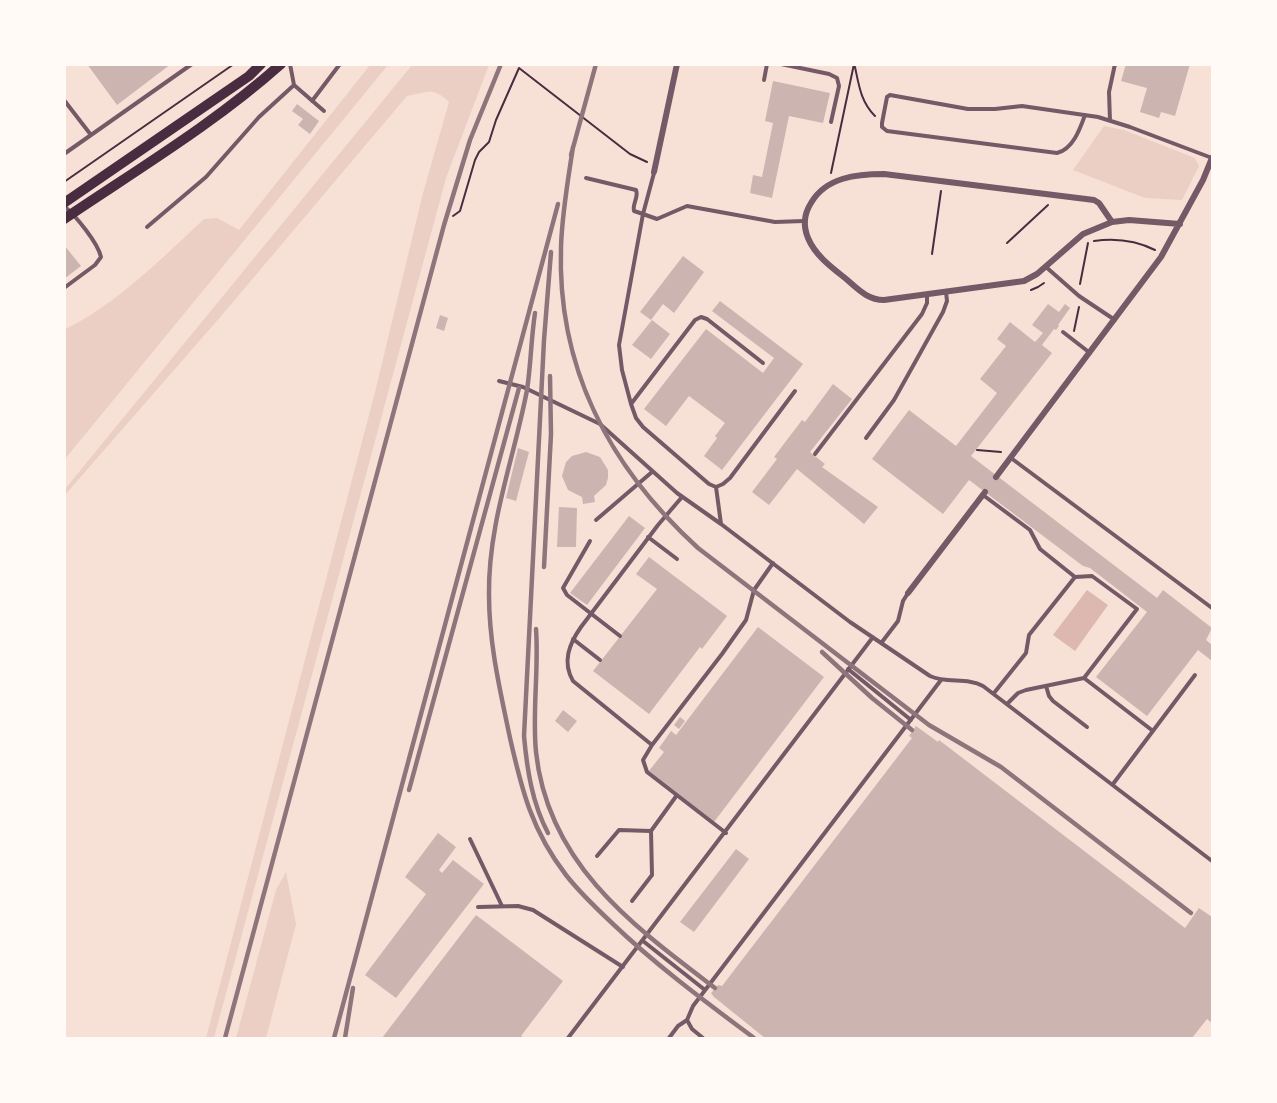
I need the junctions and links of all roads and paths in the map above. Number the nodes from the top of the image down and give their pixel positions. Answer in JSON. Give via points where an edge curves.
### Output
{"nodes":[{"id":1,"x":192,"y":64,"type":"edge"},
{"id":2,"x":234,"y":64,"type":"edge"},
{"id":3,"x":261,"y":64,"type":"edge"},
{"id":4,"x":281,"y":64,"type":"edge"},
{"id":5,"x":290,"y":64,"type":"edge"},
{"id":6,"x":340,"y":64,"type":"edge"},
{"id":7,"x":677,"y":64,"type":"edge"},
{"id":8,"x":767,"y":64,"type":"edge"},
{"id":9,"x":781,"y":64,"type":"edge"},
{"id":10,"x":1115,"y":64,"type":"edge"},
{"id":11,"x":856,"y":65,"type":"edge"},
{"id":12,"x":250,"y":70,"type":"edge"},
{"id":13,"x":764,"y":80,"type":"dead end"},
{"id":14,"x":294,"y":85,"type":"junction"},
{"id":15,"x":64,"y":100,"type":"edge"},
{"id":16,"x":312,"y":101,"type":"junction"},
{"id":17,"x":324,"y":111,"type":"dead end"},
{"id":18,"x":1085,"y":116,"type":"junction"},
{"id":19,"x":883,"y":119,"type":"junction"},
{"id":20,"x":1110,"y":121,"type":"junction"},
{"id":21,"x":831,"y":122,"type":"dead end"},
{"id":22,"x":91,"y":135,"type":"junction"},
{"id":23,"x":64,"y":154,"type":"edge"},
{"id":24,"x":1212,"y":158,"type":"edge"},
{"id":25,"x":655,"y":169,"type":"junction"},
{"id":26,"x":586,"y":178,"type":"dead end"},
{"id":27,"x":64,"y":182,"type":"edge"},
{"id":28,"x":829,"y":185,"type":"junction"},
{"id":29,"x":941,"y":191,"type":"dead end"},
{"id":30,"x":1050,"y":204,"type":"dead end"},
{"id":31,"x":66,"y":210,"type":"edge"},
{"id":32,"x":643,"y":214,"type":"junction"},
{"id":33,"x":453,"y":216,"type":"dead end"},
{"id":34,"x":804,"y":221,"type":"junction"},
{"id":35,"x":1112,"y":222,"type":"junction"},
{"id":36,"x":1180,"y":224,"type":"junction"},
{"id":37,"x":147,"y":227,"type":"dead end"},
{"id":38,"x":1007,"y":243,"type":"dead end"},
{"id":39,"x":932,"y":254,"type":"dead end"},
{"id":40,"x":1045,"y":267,"type":"junction"},
{"id":41,"x":64,"y":288,"type":"edge"},
{"id":42,"x":946,"y":292,"type":"junction"},
{"id":43,"x":927,"y":295,"type":"junction"},
{"id":44,"x":1115,"y":320,"type":"junction"},
{"id":45,"x":1063,"y":332,"type":"dead end"},
{"id":46,"x":1090,"y":353,"type":"junction"},
{"id":47,"x":763,"y":363,"type":"dead end"},
{"id":48,"x":499,"y":381,"type":"dead end"},
{"id":49,"x":795,"y":391,"type":"dead end"},
{"id":50,"x":631,"y":404,"type":"junction"},
{"id":51,"x":866,"y":438,"type":"dead end"},
{"id":52,"x":815,"y":454,"type":"dead end"},
{"id":53,"x":1011,"y":458,"type":"junction"},
{"id":54,"x":653,"y":472,"type":"junction"},
{"id":55,"x":996,"y":477,"type":"dead end"},
{"id":56,"x":716,"y":487,"type":"junction"},
{"id":57,"x":984,"y":493,"type":"joint"},
{"id":58,"x":682,"y":497,"type":"junction"},
{"id":59,"x":596,"y":520,"type":"dead end"},
{"id":60,"x":722,"y":524,"type":"junction"},
{"id":61,"x":648,"y":537,"type":"junction"},
{"id":62,"x":590,"y":541,"type":"dead end"},
{"id":63,"x":677,"y":559,"type":"dead end"},
{"id":64,"x":773,"y":563,"type":"junction"},
{"id":65,"x":1075,"y":577,"type":"junction"},
{"id":66,"x":908,"y":593,"type":"joint"},
{"id":67,"x":1212,"y":608,"type":"edge"},
{"id":68,"x":591,"y":613,"type":"junction"},
{"id":69,"x":620,"y":636,"type":"dead end"},
{"id":70,"x":873,"y":637,"type":"junction"},
{"id":71,"x":573,"y":639,"type":"junction"},
{"id":72,"x":882,"y":642,"type":"junction"},
{"id":73,"x":600,"y":660,"type":"dead end"},
{"id":74,"x":848,"y":669,"type":"junction"},
{"id":75,"x":1195,"y":675,"type":"dead end"},
{"id":76,"x":1084,"y":678,"type":"junction"},
{"id":77,"x":941,"y":680,"type":"junction"},
{"id":78,"x":1046,"y":686,"type":"junction"},
{"id":79,"x":994,"y":693,"type":"junction"},
{"id":80,"x":1008,"y":703,"type":"junction"},
{"id":81,"x":911,"y":720,"type":"junction"},
{"id":82,"x":1087,"y":727,"type":"dead end"},
{"id":83,"x":1153,"y":731,"type":"junction"},
{"id":84,"x":652,"y":745,"type":"junction"},
{"id":85,"x":1113,"y":784,"type":"junction"},
{"id":86,"x":677,"y":795,"type":"junction"},
{"id":87,"x":651,"y":831,"type":"junction"},
{"id":88,"x":726,"y":833,"type":"junction"},
{"id":89,"x":470,"y":839,"type":"dead end"},
{"id":90,"x":597,"y":856,"type":"dead end"},
{"id":91,"x":1212,"y":861,"type":"edge"},
{"id":92,"x":632,"y":901,"type":"dead end"},
{"id":93,"x":502,"y":906,"type":"junction"},
{"id":94,"x":478,"y":907,"type":"dead end"},
{"id":95,"x":643,"y":941,"type":"junction"},
{"id":96,"x":623,"y":968,"type":"junction"},
{"id":97,"x":705,"y":990,"type":"junction"},
{"id":98,"x":687,"y":1020,"type":"junction"},
{"id":99,"x":568,"y":1038,"type":"edge"},
{"id":100,"x":669,"y":1038,"type":"edge"},
{"id":101,"x":703,"y":1038,"type":"edge"}],
"edges":[{"from":1,"to":22,"type":"lane"},
{"from":2,"to":27,"type":"path"},
{"from":3,"to":12,"type":"main road"},
{"from":4,"to":31,"type":"main road","via":[[218,114]]},
{"from":5,"to":14,"type":"lane"},
{"from":6,"to":16,"type":"lane"},
{"from":7,"to":25,"type":"street"},
{"from":8,"to":13,"type":"lane"},
{"from":9,"to":21,"type":"lane","via":[[837,78],[839,86]]},
{"from":10,"to":20,"type":"lane","via":[[1109,92]]},
{"from":11,"to":19,"type":"path","via":[[865,103],[876,117]]},
{"from":11,"to":28,"type":"path"},
{"from":12,"to":31,"type":"main road"},
{"from":14,"to":16,"type":"lane"},
{"from":14,"to":37,"type":"lane","via":[[259,117],[206,177]]},
{"from":15,"to":22,"type":"lane"},
{"from":16,"to":17,"type":"lane"},
{"from":18,"to":19,"type":"lane","via":[[1022,106],[960,108],[894,95],[888,97]]},
{"from":18,"to":19,"type":"lane","via":[[1065,151],[1057,153],[887,131],[882,128]]},
{"from":18,"to":20,"type":"lane"},
{"from":20,"to":24,"type":"lane"},
{"from":22,"to":23,"type":"lane"},
{"from":24,"to":36,"type":"street"},
{"from":25,"to":32,"type":"lane"},
{"from":25,"to":33,"type":"path","via":[[519,68],[489,142],[475,160],[460,211]]},
{"from":26,"to":32,"type":"lane","via":[[636,190],[634,211]]},
{"from":28,"to":34,"type":"street","via":[[813,199]]},
{"from":28,"to":35,"type":"street","via":[[855,176],[884,174],[1058,194],[1096,201]]},
{"from":29,"to":39,"type":"path"},
{"from":30,"to":38,"type":"path"},
{"from":31,"to":41,"type":"lane","via":[[97,248],[100,258]]},
{"from":32,"to":34,"type":"lane","via":[[657,219],[687,206],[775,222]]},
{"from":32,"to":50,"type":"lane","via":[[619,345]]},
{"from":34,"to":43,"type":"street","via":[[815,249],[868,297],[884,300]]},
{"from":35,"to":36,"type":"street"},
{"from":35,"to":40,"type":"street","via":[[1083,234]]},
{"from":36,"to":44,"type":"street"},
{"from":40,"to":42,"type":"street","via":[[1024,281]]},
{"from":40,"to":44,"type":"lane"},
{"from":42,"to":43,"type":"street"},
{"from":42,"to":51,"type":"lane","via":[[943,312],[894,400]]},
{"from":43,"to":52,"type":"lane","via":[[922,314]]},
{"from":44,"to":46,"type":"street"},
{"from":45,"to":46,"type":"lane"},
{"from":46,"to":53,"type":"street"},
{"from":47,"to":50,"type":"lane","via":[[701,316]]},
{"from":48,"to":54,"type":"lane","via":[[523,387],[600,424]]},
{"from":49,"to":56,"type":"lane","via":[[730,478]]},
{"from":50,"to":56,"type":"lane","via":[[643,427]]},
{"from":53,"to":55,"type":"street"},
{"from":53,"to":67,"type":"lane"},
{"from":54,"to":58,"type":"lane"},
{"from":54,"to":59,"type":"lane"},
{"from":56,"to":60,"type":"lane"},
{"from":57,"to":65,"type":"lane","via":[[1030,530],[1040,549]]},
{"from":57,"to":66,"type":"street"},
{"from":58,"to":60,"type":"lane"},
{"from":58,"to":61,"type":"lane"},
{"from":60,"to":64,"type":"lane"},
{"from":61,"to":63,"type":"lane"},
{"from":61,"to":68,"type":"lane"},
{"from":62,"to":68,"type":"lane","via":[[563,588]]},
{"from":64,"to":70,"type":"lane"},
{"from":64,"to":84,"type":"lane","via":[[754,590],[746,620]]},
{"from":65,"to":76,"type":"lane","via":[[1092,576],[1137,609]]},
{"from":65,"to":79,"type":"lane","via":[[1029,635],[1026,653]]},
{"from":66,"to":72,"type":"lane","via":[[898,621]]},
{"from":68,"to":69,"type":"lane"},
{"from":68,"to":71,"type":"lane"},
{"from":70,"to":72,"type":"lane"},
{"from":70,"to":74,"type":"lane"},
{"from":71,"to":73,"type":"lane"},
{"from":71,"to":84,"type":"lane","via":[[567,661],[573,681]]},
{"from":72,"to":77,"type":"lane","via":[[924,673]]},
{"from":74,"to":81,"type":"lane"},
{"from":74,"to":88,"type":"lane"},
{"from":75,"to":83,"type":"lane"},
{"from":76,"to":78,"type":"lane"},
{"from":76,"to":83,"type":"lane"},
{"from":77,"to":79,"type":"lane","via":[[975,682]]},
{"from":77,"to":81,"type":"lane"},
{"from":78,"to":80,"type":"lane","via":[[1022,691]]},
{"from":78,"to":82,"type":"lane","via":[[1053,701]]},
{"from":79,"to":80,"type":"lane"},
{"from":80,"to":85,"type":"lane"},
{"from":81,"to":97,"type":"lane"},
{"from":83,"to":85,"type":"lane"},
{"from":84,"to":86,"type":"lane","via":[[644,757],[645,769]]},
{"from":85,"to":91,"type":"lane"},
{"from":86,"to":87,"type":"lane"},
{"from":86,"to":88,"type":"lane"},
{"from":87,"to":90,"type":"lane","via":[[619,830]]},
{"from":87,"to":92,"type":"lane","via":[[652,875]]},
{"from":88,"to":95,"type":"lane"},
{"from":89,"to":93,"type":"lane"},
{"from":93,"to":94,"type":"lane"},
{"from":93,"to":96,"type":"lane","via":[[533,910]]},
{"from":95,"to":96,"type":"lane"},
{"from":95,"to":97,"type":"lane"},
{"from":96,"to":99,"type":"lane"},
{"from":97,"to":98,"type":"lane"},
{"from":98,"to":100,"type":"lane"},
{"from":98,"to":101,"type":"lane"}]}
